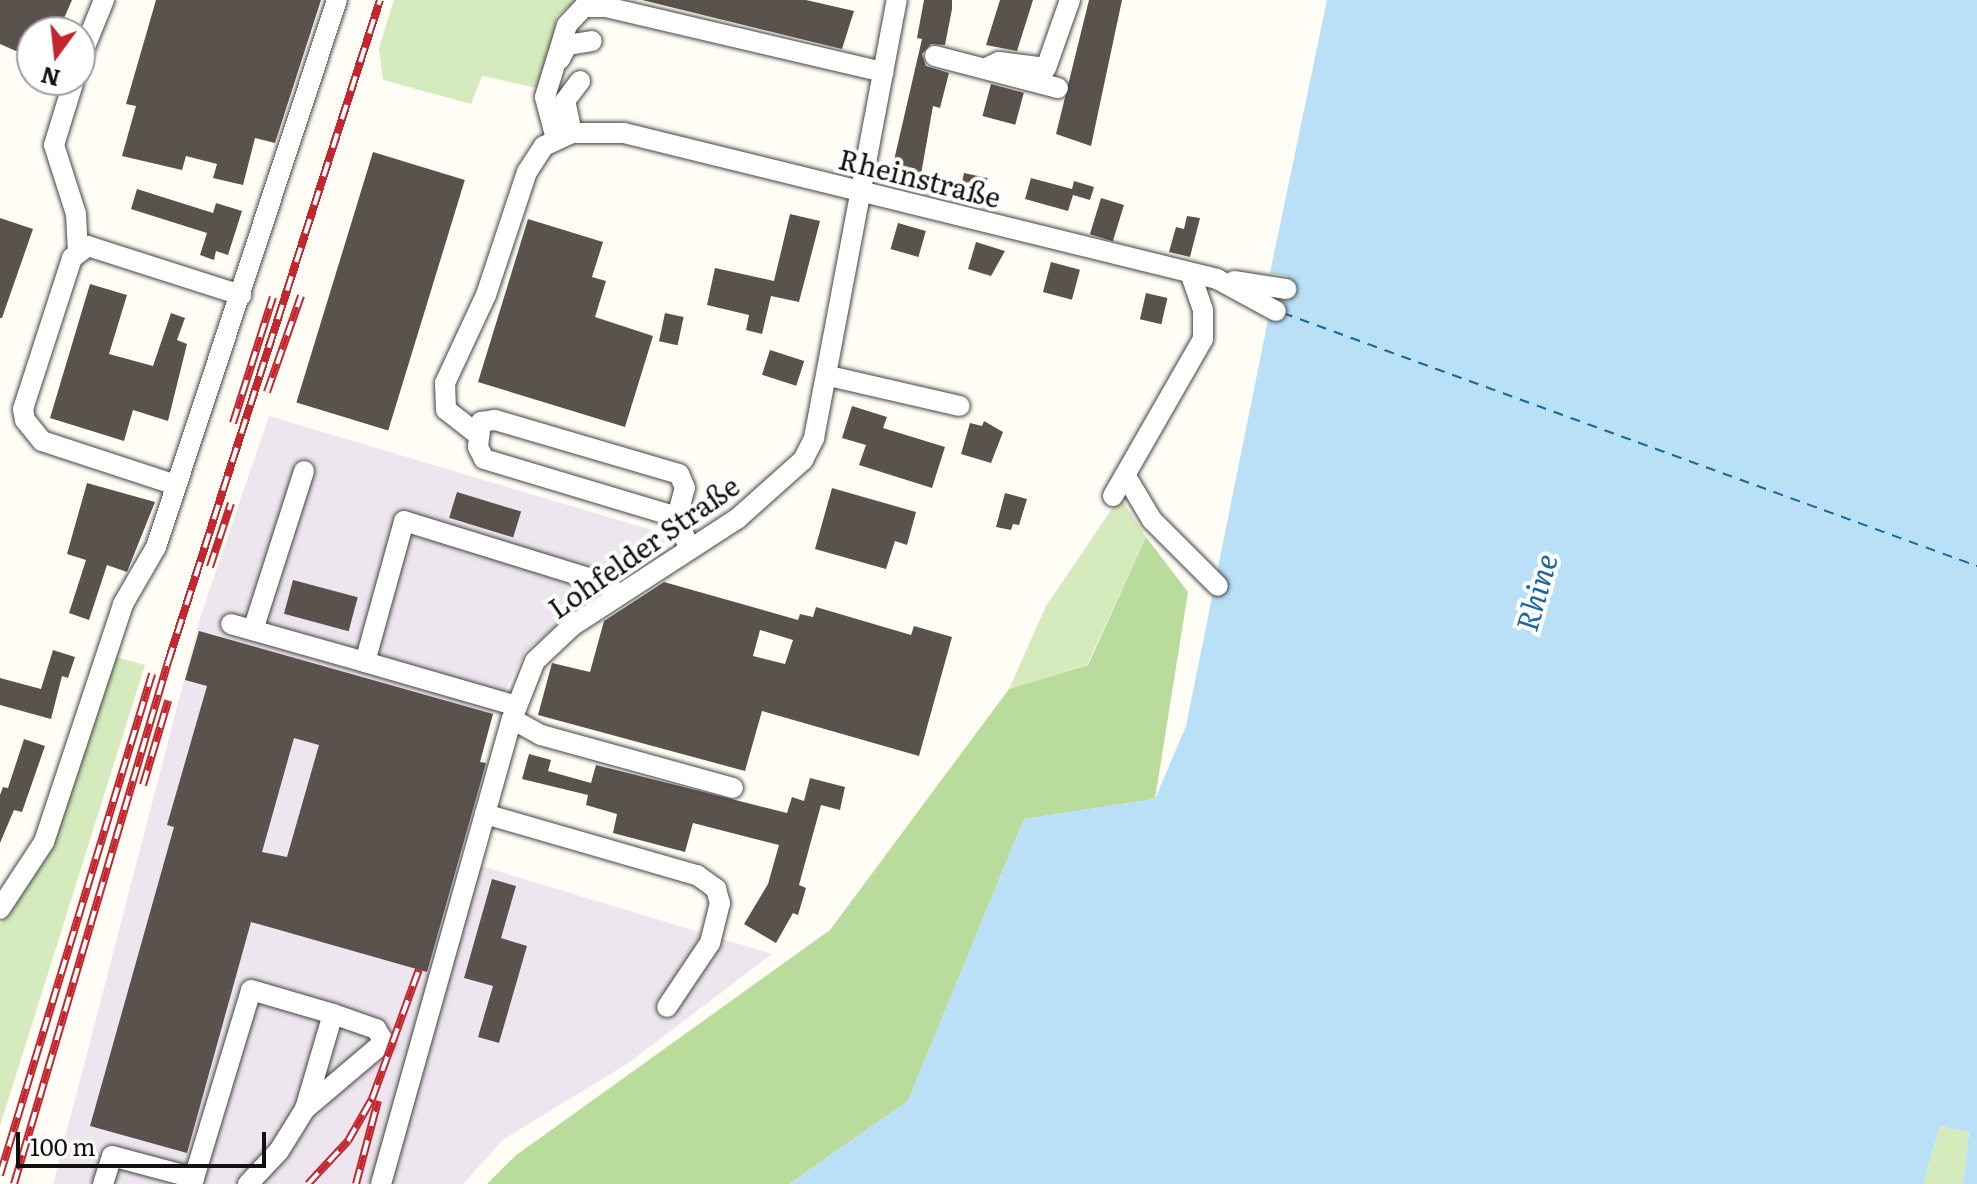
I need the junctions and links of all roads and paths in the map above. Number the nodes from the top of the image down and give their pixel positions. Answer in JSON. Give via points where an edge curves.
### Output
{"nodes":[{"id":1,"x":104,"y":0,"type":"edge"},
{"id":2,"x":337,"y":0,"type":"edge"},
{"id":3,"x":897,"y":0,"type":"edge"},
{"id":4,"x":1070,"y":0,"type":"edge"},
{"id":5,"x":96,"y":20,"type":"edge"},
{"id":6,"x":592,"y":41,"type":"dead end"},
{"id":7,"x":935,"y":56,"type":"dead end"},
{"id":8,"x":986,"y":68,"type":"junction"},
{"id":9,"x":883,"y":72,"type":"junction"},
{"id":10,"x":551,"y":73,"type":"junction"},
{"id":11,"x":580,"y":81,"type":"dead end"},
{"id":12,"x":1058,"y":88,"type":"dead end"},
{"id":13,"x":69,"y":96,"type":"edge"},
{"id":14,"x":557,"y":139,"type":"junction"},
{"id":15,"x":859,"y":190,"type":"junction"},
{"id":16,"x":78,"y":249,"type":"junction"},
{"id":17,"x":1190,"y":273,"type":"junction"},
{"id":18,"x":1217,"y":279,"type":"junction"},
{"id":19,"x":1286,"y":289,"type":"dead end"},
{"id":20,"x":241,"y":295,"type":"junction"},
{"id":21,"x":1276,"y":311,"type":"dead end"},
{"id":22,"x":829,"y":376,"type":"junction"},
{"id":23,"x":960,"y":406,"type":"dead end"},
{"id":24,"x":477,"y":434,"type":"junction"},
{"id":25,"x":304,"y":471,"type":"dead end"},
{"id":26,"x":1127,"y":478,"type":"junction"},
{"id":27,"x":176,"y":485,"type":"junction"},
{"id":28,"x":1113,"y":496,"type":"dead end"},
{"id":29,"x":677,"y":517,"type":"junction"},
{"id":30,"x":689,"y":548,"type":"junction"},
{"id":31,"x":1218,"y":586,"type":"dead end"},
{"id":32,"x":619,"y":594,"type":"junction"},
{"id":33,"x":231,"y":624,"type":"dead end"},
{"id":34,"x":253,"y":630,"type":"junction"},
{"id":35,"x":365,"y":662,"type":"junction"},
{"id":36,"x":514,"y":712,"type":"junction"},
{"id":37,"x":733,"y":788,"type":"dead end"},
{"id":38,"x":485,"y":814,"type":"junction"},
{"id":39,"x":0,"y":909,"type":"edge"},
{"id":40,"x":667,"y":1007,"type":"dead end"},
{"id":41,"x":333,"y":1014,"type":"junction"},
{"id":42,"x":305,"y":1109,"type":"junction"},
{"id":43,"x":193,"y":1181,"type":"edge"},
{"id":44,"x":103,"y":1184,"type":"edge"},
{"id":45,"x":248,"y":1184,"type":"edge"},
{"id":46,"x":381,"y":1184,"type":"edge"}],
"edges":[{"from":1,"to":5,"type":"street"},
{"from":2,"to":20,"type":"street"},
{"from":3,"to":9,"type":"street","name":"Lohfelder Straße"},
{"from":4,"to":8,"type":"street","via":[[1055,55],[1046,68],[999,62]]},
{"from":6,"to":10,"type":"street","via":[[567,45]]},
{"from":7,"to":8,"type":"street"},
{"from":8,"to":12,"type":"street"},
{"from":9,"to":10,"type":"street","via":[[663,19],[584,7],[567,25]]},
{"from":9,"to":15,"type":"street","name":"Lohfelder Straße"},
{"from":10,"to":14,"type":"street","via":[[545,97]]},
{"from":11,"to":14,"type":"street","via":[[565,101]]},
{"from":13,"to":16,"type":"street","via":[[54,145],[76,214]]},
{"from":14,"to":15,"type":"street","name":"Rheinstraße","via":[[624,133]]},
{"from":14,"to":24,"type":"street","via":[[527,172],[486,295],[445,383],[446,410]]},
{"from":15,"to":17,"type":"street","name":"Rheinstraße"},
{"from":15,"to":22,"type":"street","name":"Lohfelder Straße"},
{"from":16,"to":20,"type":"street","via":[[88,246]]},
{"from":16,"to":27,"type":"street","via":[[23,409],[25,420],[42,441]]},
{"from":17,"to":18,"type":"street","name":"Rheinstraße"},
{"from":17,"to":26,"type":"street","via":[[1203,310],[1203,339]]},
{"from":18,"to":19,"type":"street"},
{"from":18,"to":21,"type":"street","name":"Rheinstraße"},
{"from":20,"to":27,"type":"street"},
{"from":22,"to":23,"type":"street"},
{"from":22,"to":30,"type":"street","name":"Lohfelder Straße","via":[[814,438],[803,460],[737,519]]},
{"from":24,"to":29,"type":"street","via":[[484,459]]},
{"from":24,"to":29,"type":"street","via":[[481,422],[495,420],[679,474],[685,488]]},
{"from":25,"to":34,"type":"street"},
{"from":26,"to":28,"type":"street"},
{"from":26,"to":31,"type":"street","via":[[1152,520]]},
{"from":27,"to":39,"type":"street","via":[[156,547],[123,604],[44,842]]},
{"from":29,"to":30,"type":"street"},
{"from":30,"to":32,"type":"street","name":"Lohfelder Straße"},
{"from":32,"to":35,"type":"street","via":[[601,582],[404,521]]},
{"from":32,"to":36,"type":"street","name":"Lohfelder Straße","via":[[572,626],[535,661]]},
{"from":33,"to":34,"type":"street"},
{"from":34,"to":35,"type":"street"},
{"from":35,"to":36,"type":"street"},
{"from":36,"to":37,"type":"street","via":[[541,735]]},
{"from":36,"to":38,"type":"street","name":"Lohfelder Straße"},
{"from":38,"to":40,"type":"street","via":[[697,875],[716,889],[720,903],[710,943]]},
{"from":38,"to":46,"type":"street","name":"Lohfelder Straße"},
{"from":41,"to":42,"type":"street"},
{"from":41,"to":42,"type":"street","via":[[376,1029],[384,1042]]},
{"from":41,"to":43,"type":"street","via":[[251,990]]},
{"from":42,"to":45,"type":"street","via":[[279,1151]]},
{"from":43,"to":44,"type":"street","via":[[112,1156]]}]}
